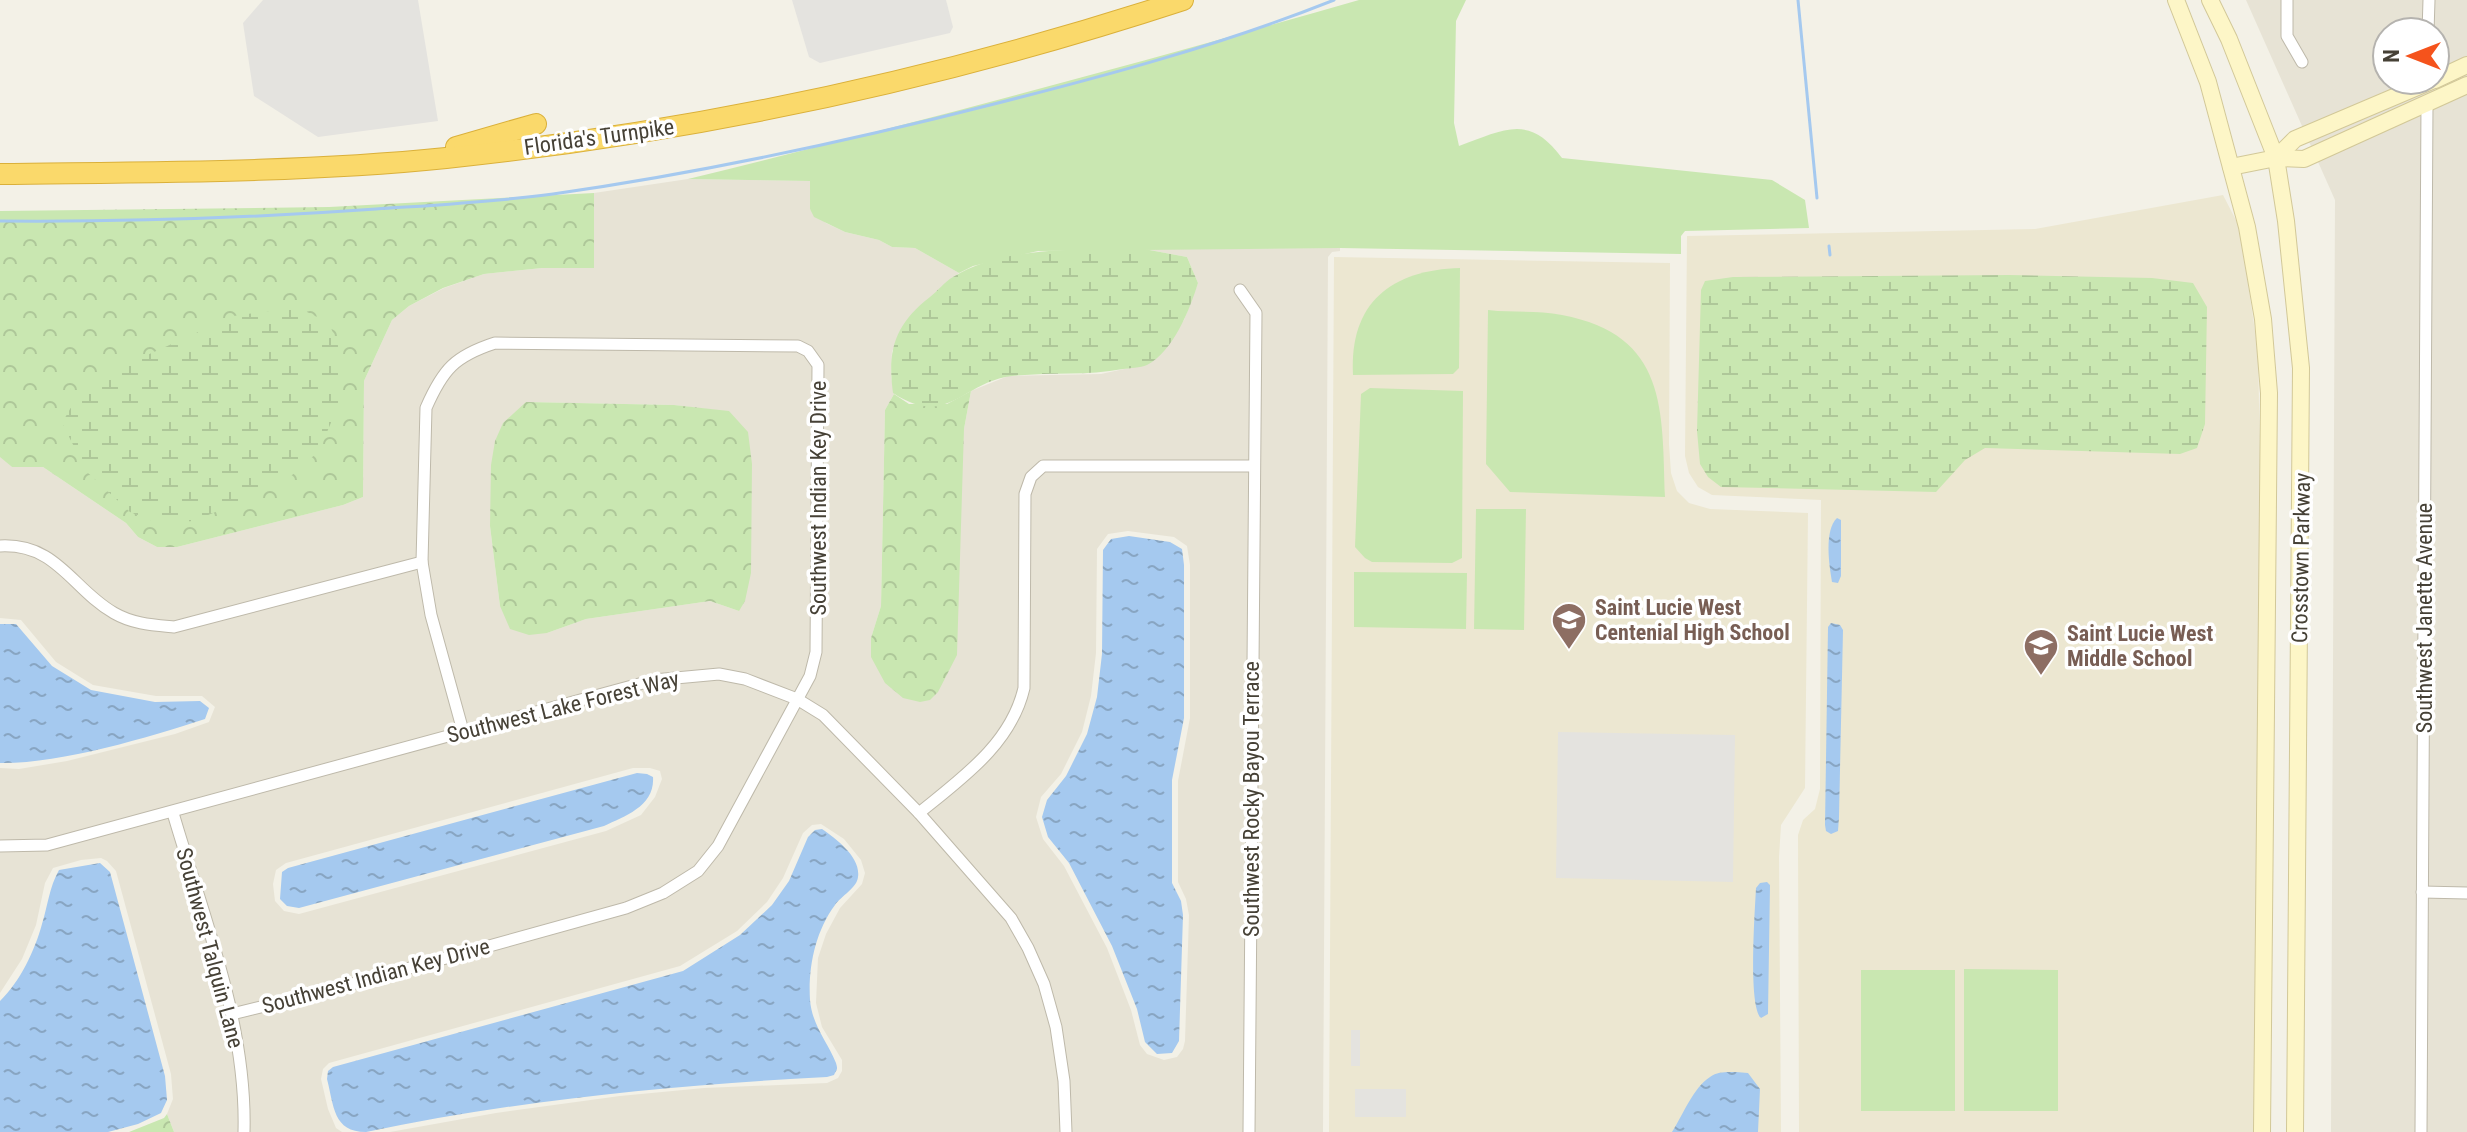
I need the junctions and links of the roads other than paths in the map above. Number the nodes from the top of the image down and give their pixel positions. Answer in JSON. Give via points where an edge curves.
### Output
{"nodes":[{"id":1,"x":1183,"y":0,"type":"edge"},
{"id":2,"x":2176,"y":0,"type":"edge"},
{"id":3,"x":2210,"y":0,"type":"edge"},
{"id":4,"x":2287,"y":0,"type":"edge"},
{"id":5,"x":2302,"y":62,"type":"dead end"},
{"id":6,"x":2467,"y":85,"type":"edge"},
{"id":7,"x":2396,"y":96,"type":"edge"},
{"id":8,"x":2427,"y":104,"type":"junction"},
{"id":9,"x":536,"y":124,"type":"dead end"},
{"id":10,"x":2276,"y":158,"type":"junction"},
{"id":11,"x":378,"y":163,"type":"junction"},
{"id":12,"x":2231,"y":167,"type":"junction"},
{"id":13,"x":0,"y":174,"type":"edge"},
{"id":14,"x":1240,"y":290,"type":"dead end"},
{"id":15,"x":1254,"y":466,"type":"junction"},
{"id":16,"x":0,"y":546,"type":"edge"},
{"id":17,"x":422,"y":562,"type":"junction"},
{"id":18,"x":797,"y":699,"type":"junction"},
{"id":19,"x":463,"y":731,"type":"junction"},
{"id":20,"x":173,"y":813,"type":"junction"},
{"id":21,"x":919,"y":813,"type":"junction"},
{"id":22,"x":0,"y":846,"type":"edge"},
{"id":23,"x":2422,"y":892,"type":"junction"},
{"id":24,"x":2467,"y":893,"type":"edge"},
{"id":25,"x":232,"y":1014,"type":"junction"},
{"id":26,"x":244,"y":1132,"type":"edge"},
{"id":27,"x":1066,"y":1132,"type":"edge"},
{"id":28,"x":1249,"y":1132,"type":"edge"},
{"id":29,"x":2262,"y":1132,"type":"edge"},
{"id":30,"x":2295,"y":1132,"type":"edge"},
{"id":31,"x":2421,"y":1132,"type":"edge"}],
"edges":[{"from":1,"to":11,"type":"highway","name":"Florida's Turnpike","via":[[1020,49],[706,121]]},
{"from":2,"to":12,"type":"main road","name":"Crosstown Parkway","via":[[2208,82]]},
{"from":3,"to":10,"type":"main road","name":"Crosstown Parkway"},
{"from":4,"to":5,"type":"street","via":[[2287,36]]},
{"from":6,"to":8,"type":"main road"},
{"from":7,"to":10,"type":"main road","via":[[2295,139]]},
{"from":8,"to":10,"type":"main road","via":[[2304,159]]},
{"from":8,"to":23,"type":"street","name":"Southwest Janette Avenue"},
{"from":9,"to":11,"type":"highway"},
{"from":10,"to":12,"type":"main road"},
{"from":10,"to":30,"type":"main road","name":"Crosstown Parkway","via":[[2301,368]]},
{"from":11,"to":13,"type":"highway","name":"Florida's Turnpike"},
{"from":12,"to":29,"type":"main road","name":"Crosstown Parkway","via":[[2263,319],[2269,393]]},
{"from":14,"to":15,"type":"street","name":"Southwest Rocky Bayou Terrace","via":[[1256,313]]},
{"from":15,"to":21,"type":"street","via":[[1043,466],[1031,477],[1025,494],[1024,688],[1018,710],[973,769]]},
{"from":15,"to":28,"type":"street","name":"Southwest Rocky Bayou Terrace"},
{"from":16,"to":17,"type":"street","via":[[33,550],[51,559],[125,619],[174,627]]},
{"from":17,"to":18,"type":"street","name":"Southwest Indian Key Drive","via":[[426,408],[451,364],[471,351],[495,343],[798,346],[818,365],[818,628],[810,676]]},
{"from":17,"to":19,"type":"street","name":"Southwest Indian Key Drive"},
{"from":18,"to":19,"type":"street","name":"Southwest Lake Forest Way","via":[[745,679],[690,675]]},
{"from":18,"to":21,"type":"street","name":"Southwest Lake Forest Way","via":[[823,715]]},
{"from":18,"to":25,"type":"street","name":"Southwest Indian Key Drive","via":[[718,846],[698,871],[663,893],[595,917]]},
{"from":19,"to":20,"type":"street","name":"Southwest Lake Forest Way"},
{"from":20,"to":22,"type":"street","name":"Southwest Lake Forest Way","via":[[47,845]]},
{"from":20,"to":25,"type":"street","name":"Southwest Talquin Lane"},
{"from":21,"to":27,"type":"street","name":"Southwest Lake Forest Way","via":[[1011,918],[1028,948],[1056,1027]]},
{"from":23,"to":24,"type":"street"},
{"from":23,"to":31,"type":"street","name":"Southwest Janette Avenue"},
{"from":25,"to":26,"type":"street","name":"Southwest Talquin Lane","via":[[244,1084]]}]}
